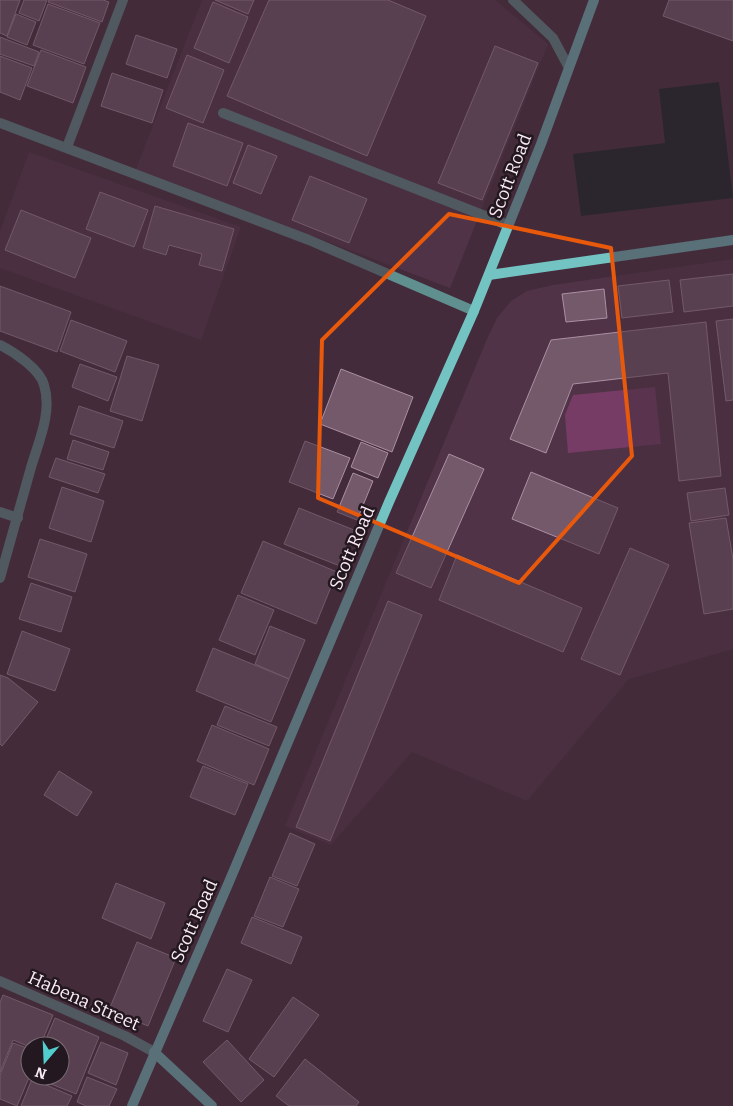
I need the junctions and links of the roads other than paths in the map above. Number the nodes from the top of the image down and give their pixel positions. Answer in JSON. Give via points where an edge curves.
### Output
{"nodes":[{"id":1,"x":123,"y":0,"type":"edge"},
{"id":2,"x":514,"y":0,"type":"edge"},
{"id":3,"x":594,"y":0,"type":"edge"},
{"id":4,"x":568,"y":66,"type":"junction"},
{"id":5,"x":222,"y":113,"type":"dead end"},
{"id":6,"x":0,"y":123,"type":"edge"},
{"id":7,"x":67,"y":147,"type":"junction"},
{"id":8,"x":508,"y":225,"type":"junction"},
{"id":9,"x":733,"y":240,"type":"edge"},
{"id":10,"x":489,"y":275,"type":"junction"},
{"id":11,"x":474,"y":311,"type":"junction"},
{"id":12,"x":0,"y":345,"type":"edge"},
{"id":13,"x":0,"y":512,"type":"edge"},
{"id":14,"x":18,"y":518,"type":"junction"},
{"id":15,"x":0,"y":578,"type":"edge"},
{"id":16,"x":0,"y":981,"type":"edge"},
{"id":17,"x":154,"y":1052,"type":"junction"},
{"id":18,"x":132,"y":1106,"type":"edge"},
{"id":19,"x":212,"y":1106,"type":"edge"}],
"edges":[{"from":1,"to":7,"type":"street"},
{"from":2,"to":4,"type":"street","via":[[553,38]]},
{"from":3,"to":4,"type":"street","name":"Scott Road"},
{"from":4,"to":8,"type":"street","name":"Scott Road"},
{"from":5,"to":8,"type":"street"},
{"from":6,"to":7,"type":"street"},
{"from":7,"to":11,"type":"street","via":[[309,240]]},
{"from":8,"to":10,"type":"street","name":"Scott Road"},
{"from":9,"to":10,"type":"street"},
{"from":10,"to":11,"type":"street","name":"Scott Road"},
{"from":11,"to":17,"type":"street","name":"Scott Road"},
{"from":12,"to":14,"type":"street","via":[[18,355],[38,374],[46,395],[45,418]]},
{"from":13,"to":14,"type":"street"},
{"from":14,"to":15,"type":"street"},
{"from":16,"to":17,"type":"street","name":"Habena Street"},
{"from":17,"to":18,"type":"street","name":"Scott Road"},
{"from":17,"to":19,"type":"street"}]}
